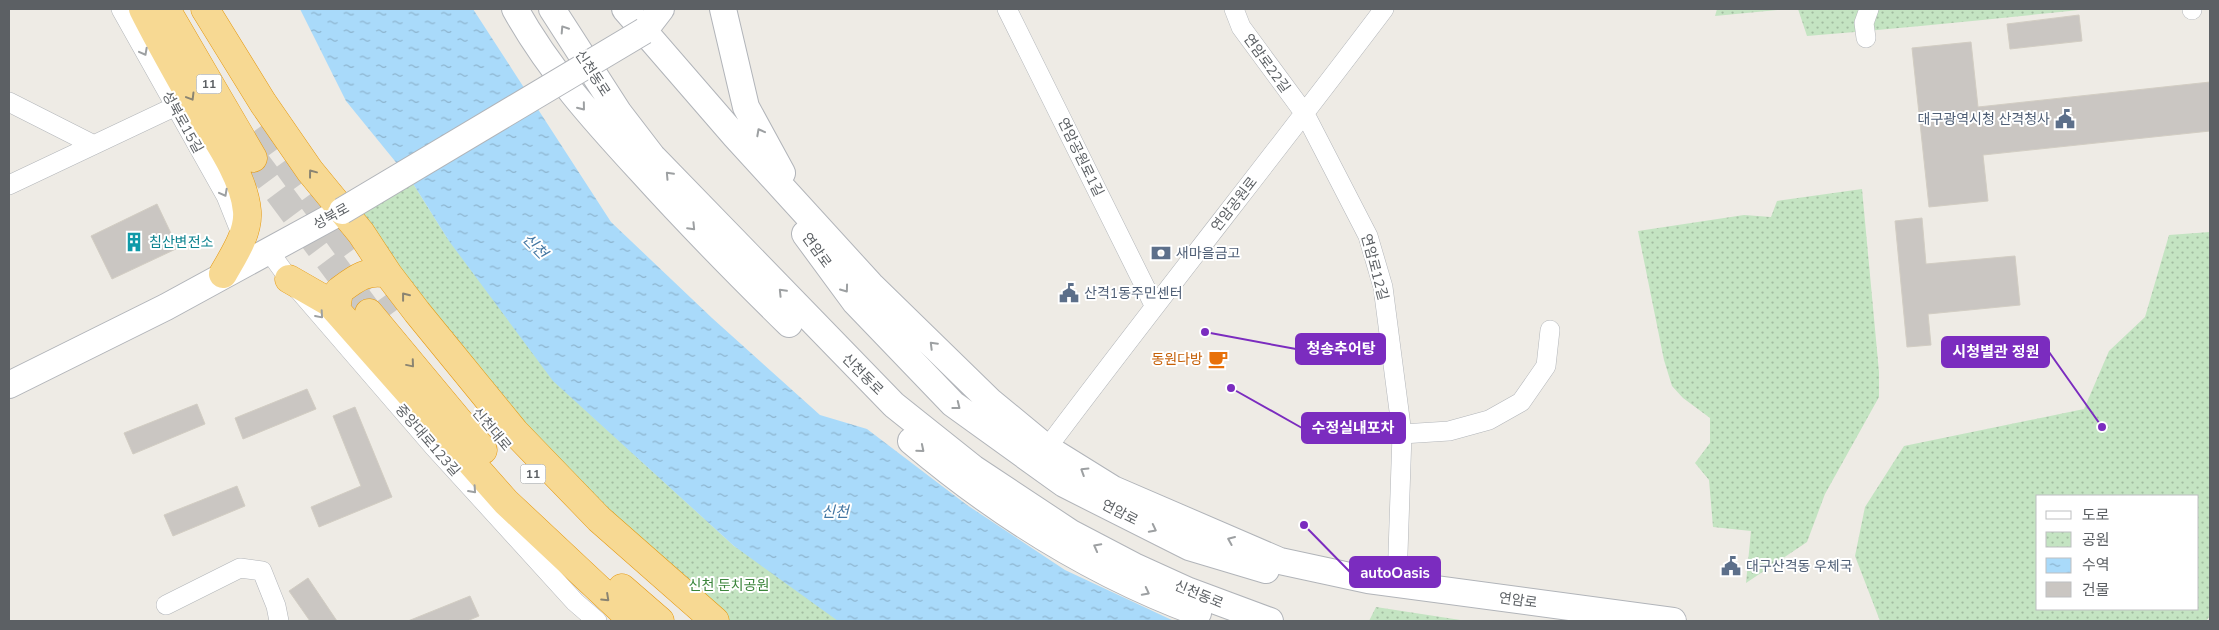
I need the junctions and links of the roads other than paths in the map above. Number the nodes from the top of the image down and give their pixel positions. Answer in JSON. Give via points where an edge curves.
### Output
{"nodes":[{"id":1,"x":121,"y":9,"type":"edge"},
{"id":2,"x":143,"y":9,"type":"edge"},
{"id":3,"x":166,"y":9,"type":"edge"},
{"id":4,"x":190,"y":9,"type":"edge"},
{"id":5,"x":205,"y":9,"type":"edge"},
{"id":6,"x":515,"y":9,"type":"edge"},
{"id":7,"x":552,"y":9,"type":"edge"},
{"id":8,"x":624,"y":9,"type":"edge"},
{"id":9,"x":661,"y":9,"type":"edge"},
{"id":10,"x":723,"y":9,"type":"edge"},
{"id":11,"x":1007,"y":9,"type":"edge"},
{"id":12,"x":1234,"y":9,"type":"edge"},
{"id":13,"x":1384,"y":9,"type":"edge"},
{"id":14,"x":638,"y":20,"type":"edge"},
{"id":15,"x":9,"y":102,"type":"edge"},
{"id":16,"x":174,"y":107,"type":"junction"},
{"id":17,"x":1305,"y":114,"type":"junction"},
{"id":18,"x":271,"y":129,"type":"junction"},
{"id":19,"x":735,"y":136,"type":"junction"},
{"id":20,"x":92,"y":144,"type":"junction"},
{"id":21,"x":224,"y":152,"type":"junction"},
{"id":22,"x":253,"y":158,"type":"tunnel mouth"},
{"id":23,"x":9,"y":184,"type":"edge"},
{"id":24,"x":800,"y":206,"type":"junction"},
{"id":25,"x":342,"y":211,"type":"junction"},
{"id":26,"x":242,"y":236,"type":"junction"},
{"id":27,"x":268,"y":250,"type":"junction"},
{"id":28,"x":222,"y":274,"type":"junction"},
{"id":29,"x":388,"y":274,"type":"junction"},
{"id":30,"x":289,"y":279,"type":"junction"},
{"id":31,"x":1154,"y":305,"type":"junction"},
{"id":32,"x":336,"y":310,"type":"junction"},
{"id":33,"x":1550,"y":330,"type":"dead end"},
{"id":34,"x":9,"y":385,"type":"edge"},
{"id":35,"x":1402,"y":434,"type":"junction"},
{"id":36,"x":1047,"y":448,"type":"junction"},
{"id":37,"x":1397,"y":584,"type":"junction"},
{"id":38,"x":166,"y":605,"type":"dead end"},
{"id":39,"x":279,"y":621,"type":"edge"},
{"id":40,"x":597,"y":621,"type":"edge"},
{"id":41,"x":633,"y":621,"type":"edge"},
{"id":42,"x":660,"y":621,"type":"edge"},
{"id":43,"x":686,"y":621,"type":"edge"},
{"id":44,"x":715,"y":621,"type":"edge"},
{"id":45,"x":1221,"y":621,"type":"edge"},
{"id":46,"x":1270,"y":621,"type":"edge"},
{"id":47,"x":1650,"y":621,"type":"edge"},
{"id":48,"x":1673,"y":621,"type":"edge"}],
"edges":[{"from":1,"to":16,"type":"street","name":"성북로15길","one_way":true},
{"from":2,"to":21,"type":"highway","one_way":true},
{"from":3,"to":22,"type":"highway","number":"11"},
{"from":4,"to":18,"type":"highway","number":"11"},
{"from":5,"to":18,"type":"highway"},
{"from":6,"to":45,"type":"main road","name":"신천동로","one_way":true,"via":[[581,106],[690,225],[883,417],[958,481],[1062,549],[1159,598]]},
{"from":46,"to":7,"type":"main road","name":"신천동로","one_way":true,"via":[[1189,591],[1071,533],[973,468],[894,405],[652,156],[619,113]]},
{"from":8,"to":14,"type":"main road"},
{"from":9,"to":14,"type":"main road"},
{"from":24,"to":10,"type":"main road","one_way":true,"via":[[746,106]]},
{"from":11,"to":31,"type":"street","name":"연암공원로1길"},
{"from":12,"to":17,"type":"street","name":"연암로22길","via":[[1241,27]]},
{"from":13,"to":17,"type":"street","name":"연암공원로"},
{"from":14,"to":19,"type":"main road"},
{"from":14,"to":25,"type":"main road","name":"성북로","bridge":true},
{"from":15,"to":20,"type":"street"},
{"from":16,"to":20,"type":"street"},
{"from":16,"to":26,"type":"street","name":"성북로15길","one_way":true,"via":[[226,196]]},
{"from":17,"to":31,"type":"street","name":"연암공원로"},
{"from":17,"to":35,"type":"street","name":"연암로12길","via":[[1368,236],[1382,287]]},
{"from":18,"to":21,"type":"highway","via":[[282,147],[269,164],[252,168]]},
{"from":25,"to":18,"type":"highway","one_way":true},
{"from":19,"to":24,"type":"main road"},
{"from":19,"to":47,"type":"main road","name":"연암로","one_way":true,"via":[[855,302],[953,404],[1064,484],[1189,547],[1322,587],[1532,615]]},
{"from":20,"to":23,"type":"street"},
{"from":21,"to":26,"type":"highway","via":[[245,200],[246,221]]},
{"from":36,"to":24,"type":"main road","name":"연암로","one_way":true,"via":[[990,401],[871,285]]},
{"from":25,"to":27,"type":"main road","name":"성북로"},
{"from":25,"to":29,"type":"highway"},
{"from":26,"to":28,"type":"highway"},
{"from":27,"to":28,"type":"main road","name":"성북로"},
{"from":27,"to":30,"type":"street","name":"중앙대로123길"},
{"from":28,"to":34,"type":"main road","name":"성북로","via":[[166,307]]},
{"from":29,"to":32,"type":"highway","via":[[376,272],[358,276],[339,291]]},
{"from":44,"to":29,"type":"highway","one_way":true,"via":[[599,519],[515,432]]},
{"from":30,"to":32,"type":"highway","via":[[329,302]]},
{"from":30,"to":40,"type":"street","name":"중앙대로123길","one_way":true,"via":[[439,454],[575,602]]},
{"from":31,"to":36,"type":"street","name":"연암공원로"},
{"from":32,"to":41,"type":"highway","one_way":true,"via":[[506,502]]},
{"from":33,"to":35,"type":"street","via":[[1546,366],[1521,402],[1489,420],[1457,429]]},
{"from":35,"to":37,"type":"street","name":"연암로12길"},
{"from":37,"to":36,"type":"main road","name":"연암로","one_way":true,"via":[[1280,561],[1113,489]]},
{"from":37,"to":48,"type":"main road","name":"연암로"},
{"from":38,"to":39,"type":"street","via":[[240,568],[262,571]]},
{"from":43,"to":42,"type":"highway","name":"신천대로","number":"11","one_way":true,"via":[[514,456],[382,312],[476,443],[560,532]]}]}
